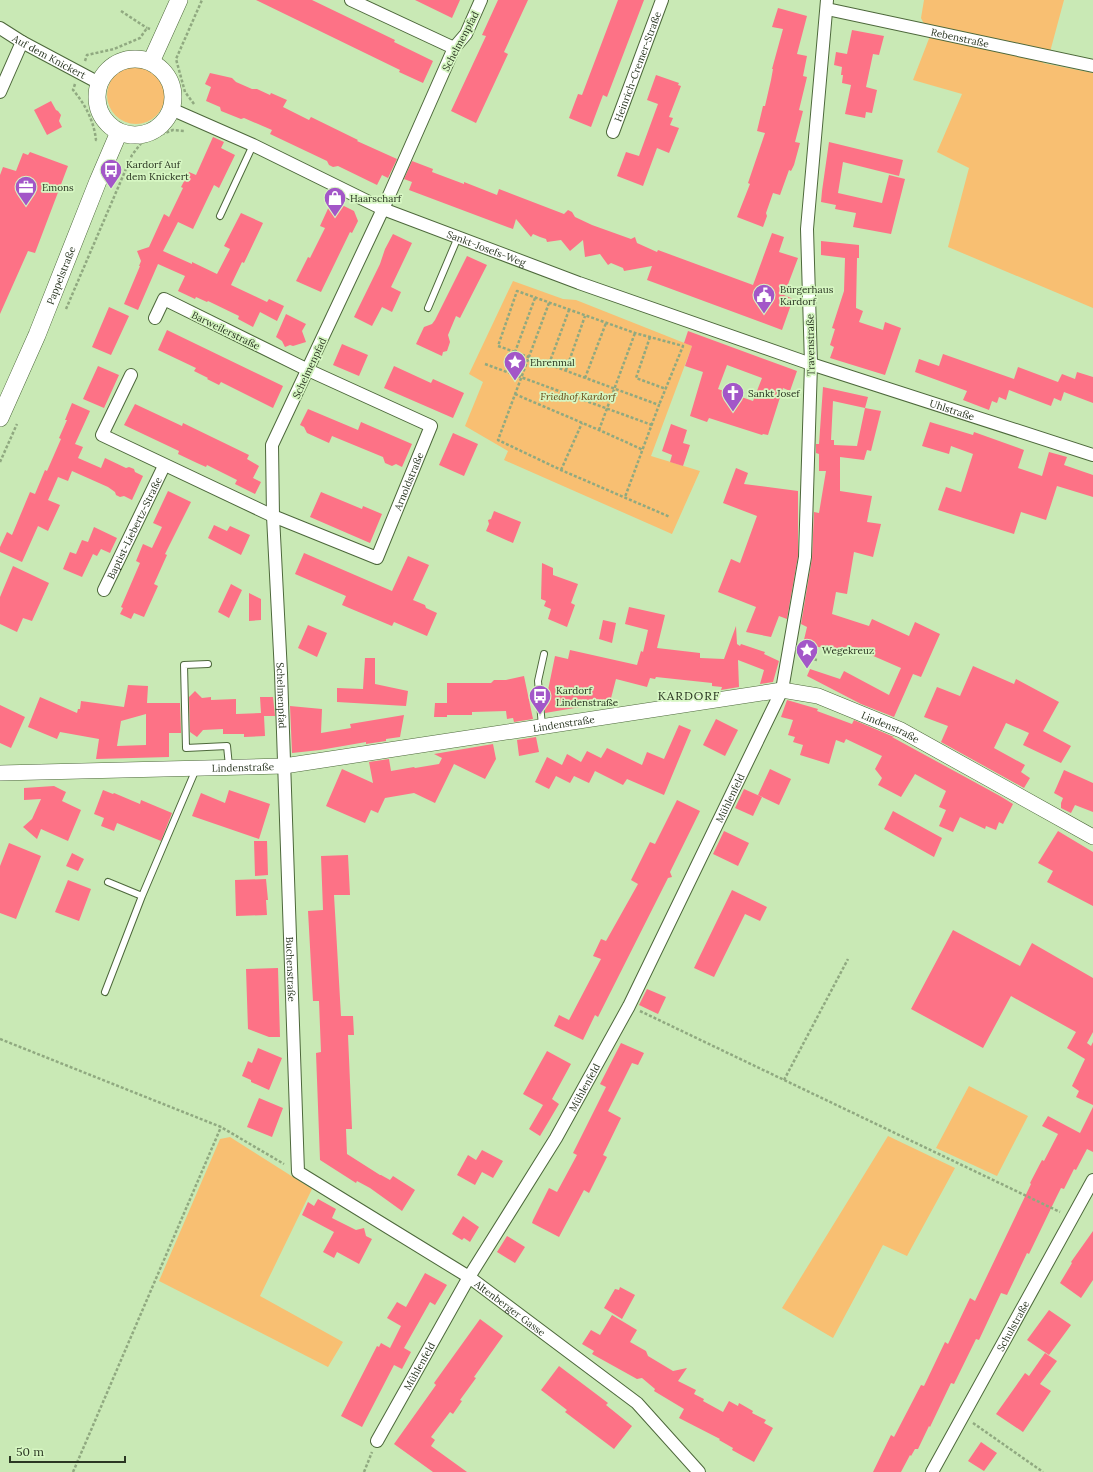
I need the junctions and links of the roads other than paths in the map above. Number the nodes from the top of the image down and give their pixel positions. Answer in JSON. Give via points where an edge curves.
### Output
{"nodes":[{"id":1,"x":179,"y":0,"type":"edge"},
{"id":2,"x":351,"y":0,"type":"edge"},
{"id":3,"x":482,"y":0,"type":"edge"},
{"id":4,"x":662,"y":0,"type":"edge"},
{"id":5,"x":827,"y":5,"type":"edge"},
{"id":6,"x":0,"y":28,"type":"edge"},
{"id":7,"x":22,"y":42,"type":"junction"},
{"id":8,"x":454,"y":48,"type":"junction"},
{"id":9,"x":150,"y":62,"type":"junction"},
{"id":10,"x":1093,"y":66,"type":"edge"},
{"id":11,"x":99,"y":83,"type":"junction"},
{"id":12,"x":0,"y":92,"type":"edge"},
{"id":13,"x":171,"y":108,"type":"junction"},
{"id":14,"x":119,"y":132,"type":"junction"},
{"id":15,"x":613,"y":132,"type":"dead end"},
{"id":16,"x":252,"y":144,"type":"junction"},
{"id":17,"x":383,"y":209,"type":"junction"},
{"id":18,"x":220,"y":216,"type":"dead end"},
{"id":19,"x":458,"y":237,"type":"junction"},
{"id":20,"x":428,"y":308,"type":"dead end"},
{"id":21,"x":155,"y":318,"type":"dead end"},
{"id":22,"x":811,"y":364,"type":"junction"},
{"id":23,"x":308,"y":370,"type":"junction"},
{"id":24,"x":131,"y":375,"type":"dead end"},
{"id":25,"x":0,"y":418,"type":"edge"},
{"id":26,"x":1093,"y":455,"type":"edge"},
{"id":27,"x":164,"y":466,"type":"junction"},
{"id":28,"x":273,"y":516,"type":"junction"},
{"id":29,"x":104,"y":590,"type":"dead end"},
{"id":30,"x":544,"y":654,"type":"dead end"},
{"id":31,"x":208,"y":664,"type":"dead end"},
{"id":32,"x":782,"y":690,"type":"junction"},
{"id":33,"x":542,"y":726,"type":"junction"},
{"id":34,"x":284,"y":766,"type":"junction"},
{"id":35,"x":196,"y":768,"type":"junction"},
{"id":36,"x":229,"y":768,"type":"junction"},
{"id":37,"x":0,"y":773,"type":"edge"},
{"id":38,"x":1093,"y":837,"type":"edge"},
{"id":39,"x":108,"y":882,"type":"dead end"},
{"id":40,"x":142,"y":896,"type":"junction"},
{"id":41,"x":105,"y":992,"type":"dead end"},
{"id":42,"x":298,"y":1172,"type":"joint"},
{"id":43,"x":1093,"y":1180,"type":"edge"},
{"id":44,"x":469,"y":1277,"type":"junction"},
{"id":45,"x":377,"y":1441,"type":"road end"},
{"id":46,"x":700,"y":1472,"type":"edge"},
{"id":47,"x":932,"y":1472,"type":"edge"}],
"edges":[{"from":1,"to":9,"type":"main road"},
{"from":2,"to":8,"type":"street"},
{"from":3,"to":8,"type":"street","name":"Schelmenpfad","via":[[466,34]]},
{"from":4,"to":15,"type":"street","name":"Heinrich-Cremer-Straße"},
{"from":5,"to":10,"type":"street","name":"Rebenstraße"},
{"from":5,"to":22,"type":"street","name":"Travenstraße","via":[[808,229]]},
{"from":6,"to":7,"type":"street","name":"Auf dem Knickert"},
{"from":7,"to":11,"type":"street","name":"Auf dem Knickert"},
{"from":7,"to":12,"type":"street"},
{"from":8,"to":17,"type":"street","name":"Schelmenpfad"},
{"from":9,"to":11,"type":"main road","via":[[138,59],[119,62],[107,70]]},
{"from":9,"to":13,"type":"main road","via":[[161,69],[170,80],[173,95]]},
{"from":11,"to":14,"type":"main road","via":[[96,96],[98,108],[106,122]]},
{"from":13,"to":14,"type":"main road","via":[[164,122],[150,132],[136,135]]},
{"from":13,"to":16,"type":"street","name":"Sankt-Josefs-Weg"},
{"from":14,"to":25,"type":"main road","name":"Pappelstraße","via":[[37,335]]},
{"from":16,"to":17,"type":"street","name":"Sankt-Josefs-Weg"},
{"from":16,"to":18,"type":"lane"},
{"from":17,"to":19,"type":"street","name":"Sankt-Josefs-Weg"},
{"from":17,"to":23,"type":"street","name":"Schelmenpfad"},
{"from":19,"to":20,"type":"lane"},
{"from":19,"to":22,"type":"street","name":"Sankt-Josefs-Weg"},
{"from":21,"to":23,"type":"street","name":"Barweilerstraße","via":[[164,300]]},
{"from":22,"to":26,"type":"street","name":"Uhlstraße"},
{"from":22,"to":32,"type":"street","name":"Travenstraße","via":[[806,557]]},
{"from":23,"to":28,"type":"street","name":"Schelmenpfad","via":[[272,444]]},
{"from":23,"to":28,"type":"street","name":"Arnoldstraße","via":[[431,426],[377,558]]},
{"from":24,"to":27,"type":"street","name":"Baptist-Liebertz-Straße","via":[[102,435]]},
{"from":27,"to":28,"type":"street","name":"Baptist-Liebertz-Straße"},
{"from":27,"to":29,"type":"street","name":"Baptist-Liebertz-Straße"},
{"from":28,"to":34,"type":"street","name":"Schelmenpfad"},
{"from":30,"to":33,"type":"lane","via":[[538,681]]},
{"from":31,"to":36,"type":"lane","via":[[184,665],[186,748],[227,746]]},
{"from":32,"to":33,"type":"street","name":"Lindenstraße"},
{"from":32,"to":38,"type":"street","name":"Lindenstraße","via":[[818,696],[901,730]]},
{"from":32,"to":44,"type":"street","name":"Mühlenfeld","via":[[629,1006],[556,1138]]},
{"from":33,"to":34,"type":"street","name":"Lindenstraße"},
{"from":34,"to":36,"type":"street","name":"Lindenstraße"},
{"from":34,"to":42,"type":"street","name":"Buchenstraße"},
{"from":35,"to":36,"type":"street","name":"Lindenstraße"},
{"from":35,"to":37,"type":"street","name":"Lindenstraße"},
{"from":35,"to":40,"type":"lane"},
{"from":39,"to":40,"type":"lane"},
{"from":40,"to":41,"type":"lane"},
{"from":42,"to":44,"type":"street","name":"Altenberger Gasse"},
{"from":43,"to":47,"type":"street","name":"Schulstraße"},
{"from":44,"to":45,"type":"street","name":"Mühlenfeld"},
{"from":44,"to":46,"type":"street","name":"Altenberger Gasse","via":[[637,1403]]}]}
